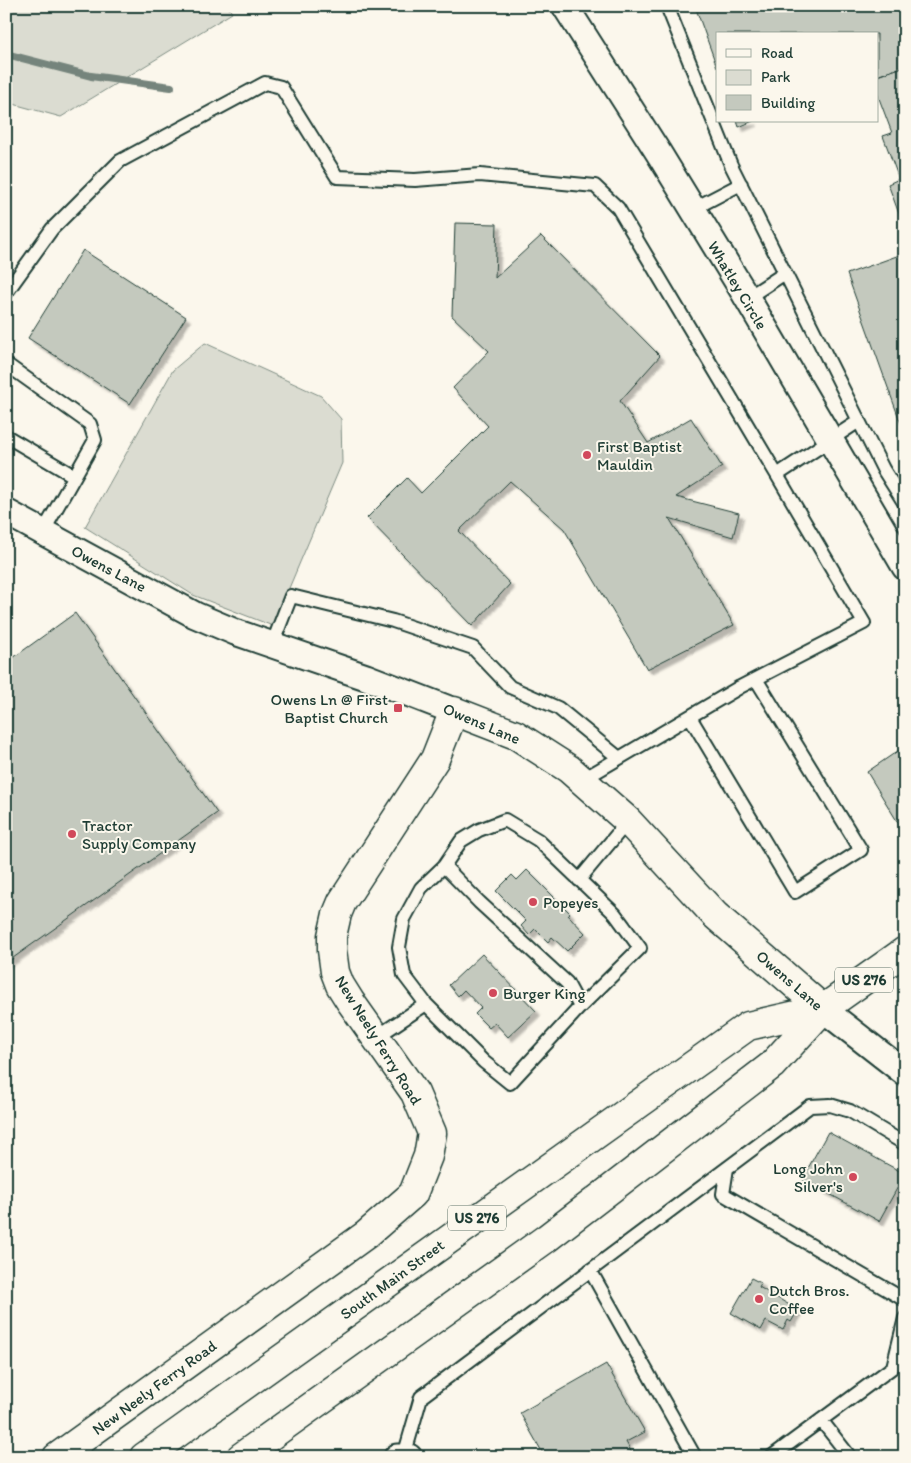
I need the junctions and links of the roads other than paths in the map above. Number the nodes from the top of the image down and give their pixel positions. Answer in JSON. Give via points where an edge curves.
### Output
{"nodes":[{"id":1,"x":565,"y":6,"type":"edge"},
{"id":2,"x":666,"y":6,"type":"edge"},
{"id":3,"x":740,"y":184,"type":"junction"},
{"id":4,"x":693,"y":209,"type":"junction"},
{"id":5,"x":785,"y":273,"type":"junction"},
{"id":6,"x":6,"y":293,"type":"edge"},
{"id":7,"x":747,"y":298,"type":"junction"},
{"id":8,"x":6,"y":364,"type":"edge"},
{"id":9,"x":859,"y":421,"type":"junction"},
{"id":10,"x":6,"y":436,"type":"edge"},
{"id":11,"x":830,"y":440,"type":"junction"},
{"id":12,"x":776,"y":475,"type":"junction"},
{"id":13,"x":74,"y":476,"type":"junction"},
{"id":14,"x":905,"y":504,"type":"edge"},
{"id":15,"x":6,"y":512,"type":"edge"},
{"id":16,"x":43,"y":532,"type":"junction"},
{"id":17,"x":905,"y":567,"type":"edge"},
{"id":18,"x":272,"y":645,"type":"junction"},
{"id":19,"x":756,"y":679,"type":"junction"},
{"id":20,"x":454,"y":711,"type":"junction"},
{"id":21,"x":690,"y":717,"type":"junction"},
{"id":22,"x":619,"y":758,"type":"junction"},
{"id":23,"x":582,"y":780,"type":"junction"},
{"id":24,"x":628,"y":821,"type":"junction"},
{"id":25,"x":444,"y":866,"type":"junction"},
{"id":26,"x":580,"y":880,"type":"junction"},
{"id":27,"x":905,"y":951,"type":"edge"},
{"id":28,"x":426,"y":1004,"type":"junction"},
{"id":29,"x":580,"y":1007,"type":"junction"},
{"id":30,"x":823,"y":1009,"type":"junction"},
{"id":31,"x":375,"y":1038,"type":"junction"},
{"id":32,"x":905,"y":1072,"type":"edge"},
{"id":33,"x":905,"y":1144,"type":"edge"},
{"id":34,"x":727,"y":1168,"type":"junction"},
{"id":35,"x":590,"y":1270,"type":"junction"},
{"id":36,"x":905,"y":1300,"type":"edge"},
{"id":37,"x":905,"y":1318,"type":"edge"},
{"id":38,"x":821,"y":1420,"type":"junction"},
{"id":39,"x":404,"y":1456,"type":"edge"},
{"id":40,"x":57,"y":1457,"type":"edge"},
{"id":41,"x":144,"y":1457,"type":"edge"},
{"id":42,"x":241,"y":1457,"type":"edge"},
{"id":43,"x":695,"y":1457,"type":"edge"},
{"id":44,"x":771,"y":1457,"type":"edge"},
{"id":45,"x":850,"y":1457,"type":"edge"}],
"edges":[{"from":1,"to":4,"type":"street","name":"Whatley Circle"},
{"from":2,"to":3,"type":"lane"},
{"from":3,"to":4,"type":"lane"},
{"from":3,"to":5,"type":"lane"},
{"from":4,"to":7,"type":"street","name":"Whatley Circle"},
{"from":5,"to":7,"type":"lane"},
{"from":5,"to":9,"type":"lane"},
{"from":6,"to":12,"type":"lane","via":[[52,229],[120,161],[265,83],[281,87],[337,177],[415,180],[480,175],[595,186],[618,208]]},
{"from":7,"to":11,"type":"street","name":"Whatley Circle"},
{"from":8,"to":13,"type":"lane","via":[[90,424],[95,440]]},
{"from":9,"to":11,"type":"lane"},
{"from":9,"to":14,"type":"lane"},
{"from":10,"to":13,"type":"lane"},
{"from":11,"to":12,"type":"lane"},
{"from":11,"to":17,"type":"street","name":"Whatley Circle"},
{"from":12,"to":19,"type":"lane","via":[[864,623]]},
{"from":13,"to":16,"type":"lane"},
{"from":15,"to":16,"type":"street","name":"Owens Lane"},
{"from":16,"to":18,"type":"street","name":"Owens Lane","via":[[195,615]]},
{"from":18,"to":20,"type":"street","name":"Owens Lane"},
{"from":18,"to":22,"type":"lane","via":[[291,596],[393,621],[473,648],[510,687],[558,708]]},
{"from":19,"to":21,"type":"lane"},
{"from":19,"to":21,"type":"lane","via":[[861,850],[795,892]]},
{"from":20,"to":23,"type":"main road","name":"Owens Lane","via":[[516,735],[569,768]]},
{"from":20,"to":31,"type":"main road","name":"New Neely Ferry Road","via":[[435,758],[337,914],[332,936],[335,972]]},
{"from":21,"to":22,"type":"lane"},
{"from":22,"to":23,"type":"lane"},
{"from":23,"to":24,"type":"main road","name":"Owens Lane"},
{"from":24,"to":26,"type":"lane"},
{"from":24,"to":30,"type":"main road","name":"Owens Lane","via":[[715,915]]},
{"from":25,"to":26,"type":"lane","via":[[461,841],[505,820],[538,840]]},
{"from":25,"to":28,"type":"lane","via":[[421,888],[404,918],[399,947],[404,975]]},
{"from":25,"to":29,"type":"lane","via":[[567,983]]},
{"from":26,"to":29,"type":"lane","via":[[615,914],[640,948]]},
{"from":27,"to":30,"type":"main road","name":"South Main Street","number":"US 276"},
{"from":28,"to":29,"type":"lane","via":[[510,1084]]},
{"from":28,"to":31,"type":"lane"},
{"from":30,"to":32,"type":"street","name":"Owens Lane"},
{"from":30,"to":41,"type":"main road","name":"South Main Street","number":"US 276","via":[[748,1026]]},
{"from":30,"to":42,"type":"main road","name":"South Main Street","number":"US 276","via":[[772,1065],[547,1238]]},
{"from":31,"to":40,"type":"main road","name":"New Neely Ferry Road","via":[[415,1093],[432,1132],[428,1156],[413,1194],[367,1234]]},
{"from":33,"to":34,"type":"lane","via":[[850,1111],[830,1105],[810,1106]]},
{"from":34,"to":35,"type":"lane"},
{"from":34,"to":36,"type":"lane","via":[[722,1194]]},
{"from":35,"to":39,"type":"lane","via":[[422,1396]]},
{"from":35,"to":43,"type":"lane"},
{"from":37,"to":38,"type":"lane","via":[[893,1367]]},
{"from":38,"to":44,"type":"lane"},
{"from":38,"to":45,"type":"lane"}]}
